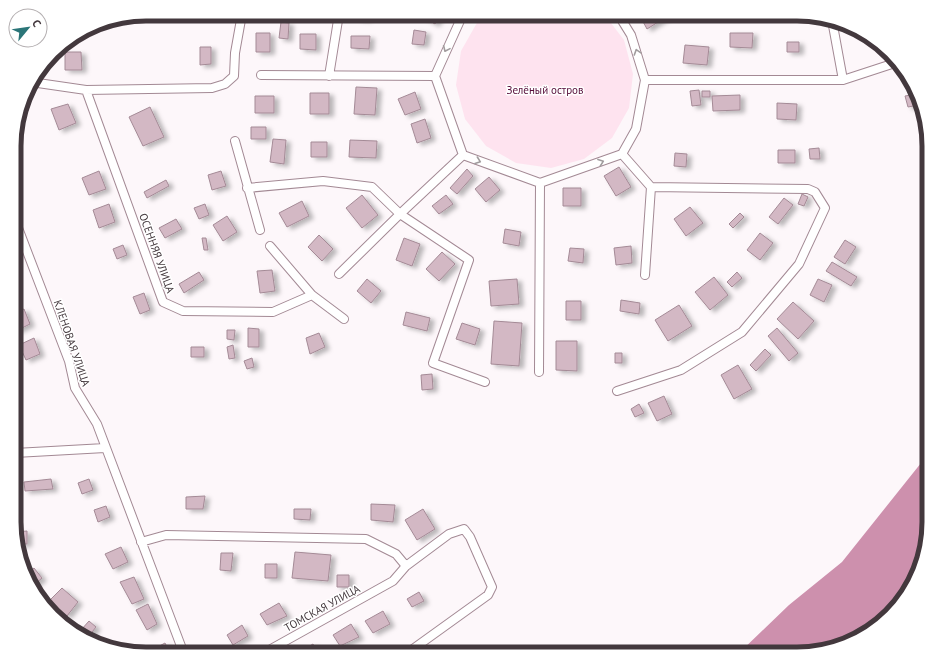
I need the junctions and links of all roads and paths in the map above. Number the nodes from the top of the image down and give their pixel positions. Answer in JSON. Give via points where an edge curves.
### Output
{"nodes":[{"id":1,"x":241,"y":21,"type":"edge"},
{"id":2,"x":338,"y":21,"type":"edge"},
{"id":3,"x":459,"y":21,"type":"edge"},
{"id":4,"x":622,"y":21,"type":"edge"},
{"id":5,"x":833,"y":27,"type":"edge"},
{"id":6,"x":891,"y":64,"type":"edge"},
{"id":7,"x":261,"y":75,"type":"dead end"},
{"id":8,"x":329,"y":76,"type":"junction"},
{"id":9,"x":435,"y":76,"type":"junction"},
{"id":10,"x":645,"y":80,"type":"junction"},
{"id":11,"x":843,"y":80,"type":"junction"},
{"id":12,"x":39,"y":83,"type":"edge"},
{"id":13,"x":86,"y":90,"type":"junction"},
{"id":14,"x":235,"y":141,"type":"dead end"},
{"id":15,"x":622,"y":154,"type":"junction"},
{"id":16,"x":463,"y":155,"type":"junction"},
{"id":17,"x":540,"y":183,"type":"junction"},
{"id":18,"x":651,"y":187,"type":"junction"},
{"id":19,"x":247,"y":188,"type":"junction"},
{"id":20,"x":400,"y":214,"type":"junction"},
{"id":21,"x":260,"y":230,"type":"dead end"},
{"id":22,"x":21,"y":236,"type":"edge"},
{"id":23,"x":270,"y":246,"type":"dead end"},
{"id":24,"x":339,"y":274,"type":"dead end"},
{"id":25,"x":645,"y":275,"type":"dead end"},
{"id":26,"x":312,"y":295,"type":"junction"},
{"id":27,"x":344,"y":319,"type":"dead end"},
{"id":28,"x":539,"y":372,"type":"dead end"},
{"id":29,"x":485,"y":382,"type":"dead end"},
{"id":30,"x":617,"y":391,"type":"dead end"},
{"id":31,"x":105,"y":448,"type":"junction"},
{"id":32,"x":21,"y":453,"type":"edge"},
{"id":33,"x":141,"y":542,"type":"junction"},
{"id":34,"x":406,"y":566,"type":"junction"},
{"id":35,"x":181,"y":647,"type":"edge"},
{"id":36,"x":274,"y":647,"type":"edge"},
{"id":37,"x":416,"y":647,"type":"edge"}],
"edges":[{"from":1,"to":13,"type":"street","via":[[234,76],[225,84],[212,88]]},
{"from":2,"to":8,"type":"street"},
{"from":3,"to":9,"type":"street","one_way":true},
{"from":10,"to":4,"type":"street","one_way":true,"via":[[631,35]]},
{"from":5,"to":11,"type":"street"},
{"from":6,"to":11,"type":"street"},
{"from":7,"to":8,"type":"street"},
{"from":8,"to":9,"type":"street"},
{"from":9,"to":16,"type":"street"},
{"from":10,"to":11,"type":"street"},
{"from":10,"to":15,"type":"street","via":[[636,130]]},
{"from":12,"to":13,"type":"street"},
{"from":13,"to":26,"type":"street","name":"ОСЕННЯЯ УЛИЦА","via":[[163,302],[183,312],[273,312]]},
{"from":14,"to":19,"type":"street"},
{"from":17,"to":15,"type":"street","one_way":true},
{"from":15,"to":18,"type":"street"},
{"from":16,"to":17,"type":"street","one_way":true},
{"from":16,"to":20,"type":"street"},
{"from":17,"to":28,"type":"street"},
{"from":18,"to":25,"type":"street"},
{"from":18,"to":30,"type":"street","via":[[808,189],[815,192],[825,208],[799,264],[742,332],[681,370]]},
{"from":19,"to":20,"type":"street","via":[[323,181],[372,187]]},
{"from":19,"to":21,"type":"street"},
{"from":20,"to":24,"type":"street"},
{"from":20,"to":29,"type":"street","via":[[469,260],[433,363]]},
{"from":22,"to":31,"type":"street","name":"КЛЕНОВАЯ УЛИЦА","via":[[69,361],[74,388],[97,424]]},
{"from":23,"to":26,"type":"street"},
{"from":26,"to":27,"type":"street"},
{"from":31,"to":32,"type":"street"},
{"from":31,"to":33,"type":"street","name":"КЛЕНОВАЯ УЛИЦА"},
{"from":33,"to":34,"type":"street","via":[[166,535],[366,539],[396,554]]},
{"from":33,"to":35,"type":"street","name":"КЛЕНОВАЯ УЛИЦА"},
{"from":34,"to":36,"type":"street","name":"ТОМСКАЯ УЛИЦА","via":[[393,580]]},
{"from":34,"to":37,"type":"street","name":"ТОМСКАЯ УЛИЦА","via":[[449,534],[464,528],[492,587],[488,595]]}]}
